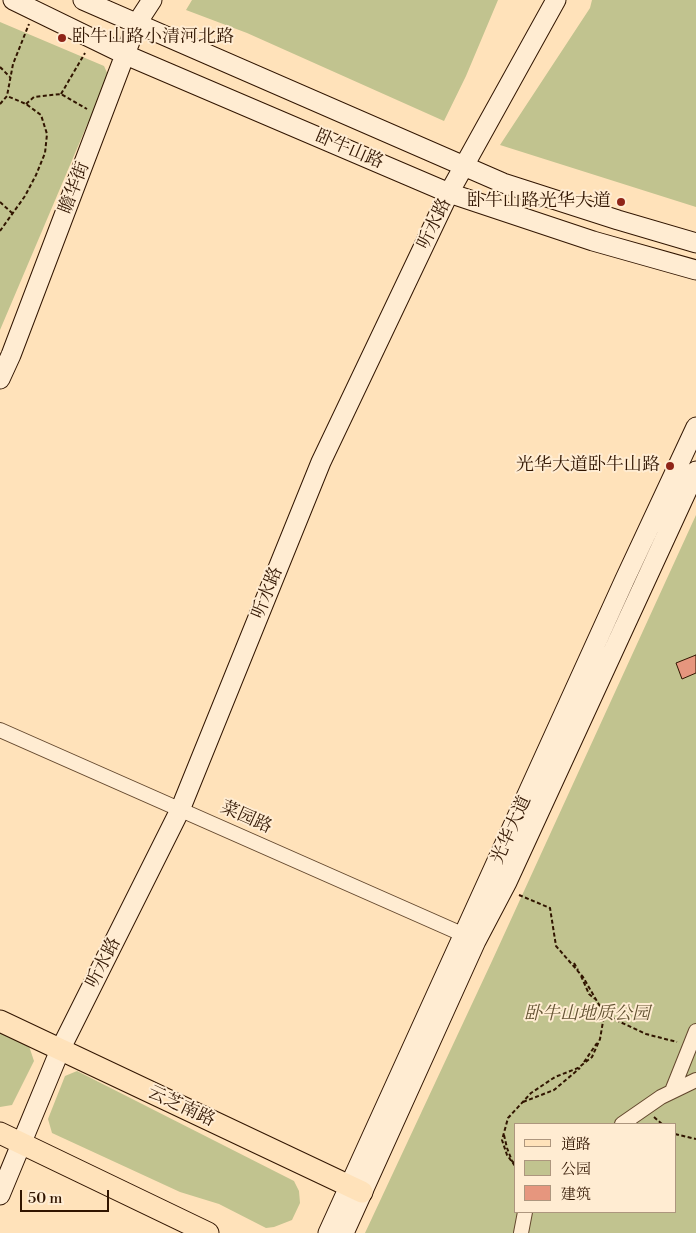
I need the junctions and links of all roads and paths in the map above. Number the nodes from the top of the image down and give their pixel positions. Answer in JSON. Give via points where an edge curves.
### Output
{"nodes":[{"id":1,"x":13,"y":0,"type":"edge"},
{"id":2,"x":83,"y":0,"type":"edge"},
{"id":3,"x":152,"y":0,"type":"edge"},
{"id":4,"x":556,"y":0,"type":"edge"},
{"id":5,"x":35,"y":10,"type":"junction"},
{"id":6,"x":137,"y":23,"type":"junction"},
{"id":7,"x":93,"y":38,"type":"junction"},
{"id":8,"x":126,"y":55,"type":"junction"},
{"id":9,"x":0,"y":66,"type":"edge"},
{"id":10,"x":10,"y":77,"type":"junction"},
{"id":11,"x":61,"y":94,"type":"junction"},
{"id":12,"x":6,"y":96,"type":"junction"},
{"id":13,"x":0,"y":104,"type":"edge"},
{"id":14,"x":26,"y":104,"type":"junction"},
{"id":15,"x":103,"y":116,"type":"junction"},
{"id":16,"x":463,"y":167,"type":"junction"},
{"id":17,"x":449,"y":193,"type":"junction"},
{"id":18,"x":0,"y":202,"type":"edge"},
{"id":19,"x":12,"y":212,"type":"junction"},
{"id":20,"x":0,"y":231,"type":"edge"},
{"id":21,"x":696,"y":243,"type":"edge"},
{"id":22,"x":696,"y":270,"type":"edge"},
{"id":23,"x":0,"y":378,"type":"edge"},
{"id":24,"x":696,"y":427,"type":"edge"},
{"id":25,"x":696,"y":471,"type":"edge"},
{"id":26,"x":0,"y":730,"type":"edge"},
{"id":27,"x":180,"y":810,"type":"junction"},
{"id":28,"x":516,"y":894,"type":"dead end"},
{"id":29,"x":470,"y":938,"type":"junction"},
{"id":30,"x":574,"y":963,"type":"dead end"},
{"id":31,"x":606,"y":1010,"type":"junction"},
{"id":32,"x":605,"y":1015,"type":"junction"},
{"id":33,"x":0,"y":1021,"type":"edge"},
{"id":34,"x":690,"y":1040,"type":"edge"},
{"id":35,"x":60,"y":1050,"type":"junction"},
{"id":36,"x":696,"y":1080,"type":"edge"},
{"id":37,"x":672,"y":1092,"type":"junction"},
{"id":38,"x":623,"y":1123,"type":"edge"},
{"id":39,"x":0,"y":1133,"type":"edge"},
{"id":40,"x":676,"y":1134,"type":"edge"},
{"id":41,"x":696,"y":1139,"type":"edge"},
{"id":42,"x":22,"y":1144,"type":"junction"},
{"id":43,"x":514,"y":1164,"type":"edge"},
{"id":44,"x":514,"y":1164,"type":"edge"},
{"id":45,"x":356,"y":1189,"type":"junction"},
{"id":46,"x":0,"y":1195,"type":"edge"},
{"id":47,"x":525,"y":1213,"type":"edge"},
{"id":48,"x":208,"y":1233,"type":"edge"},
{"id":49,"x":328,"y":1233,"type":"edge"},
{"id":50,"x":344,"y":1233,"type":"edge"},
{"id":51,"x":521,"y":1233,"type":"edge"}],
"edges":[{"from":1,"to":5,"type":"main road","name":"卧牛山路"},
{"from":2,"to":6,"type":"main road"},
{"from":3,"to":6,"type":"main road","name":"瞻华街"},
{"from":4,"to":16,"type":"main road","name":"听水路"},
{"from":5,"to":7,"type":"main road","name":"卧牛山路"},
{"from":5,"to":10,"type":"path"},
{"from":6,"to":8,"type":"main road","name":"瞻华街"},
{"from":6,"to":16,"type":"main road"},
{"from":7,"to":8,"type":"main road","name":"卧牛山路"},
{"from":7,"to":11,"type":"path"},
{"from":8,"to":15,"type":"main road","name":"瞻华街"},
{"from":8,"to":17,"type":"main road","name":"卧牛山路"},
{"from":9,"to":10,"type":"path"},
{"from":10,"to":12,"type":"path"},
{"from":11,"to":14,"type":"path","via":[[34,98]]},
{"from":11,"to":15,"type":"path"},
{"from":12,"to":13,"type":"path"},
{"from":12,"to":14,"type":"path"},
{"from":14,"to":19,"type":"path","via":[[41,115],[47,134],[45,153],[25,196]]},
{"from":15,"to":23,"type":"main road","name":"瞻华街"},
{"from":16,"to":17,"type":"main road","name":"听水路"},
{"from":16,"to":21,"type":"main road","via":[[503,183]]},
{"from":17,"to":22,"type":"main road","name":"卧牛山路","via":[[593,241]]},
{"from":17,"to":27,"type":"main road","name":"听水路","via":[[321,462]]},
{"from":18,"to":19,"type":"path"},
{"from":19,"to":20,"type":"path"},
{"from":24,"to":29,"type":"main road","name":"光华大道","via":[[625,579]]},
{"from":25,"to":29,"type":"main road","name":"光华大道","via":[[507,882]]},
{"from":26,"to":27,"type":"street","name":"菜园路"},
{"from":27,"to":29,"type":"street","name":"菜园路"},
{"from":27,"to":35,"type":"main road","name":"听水路"},
{"from":28,"to":32,"type":"path","via":[[550,908],[556,946],[582,977]]},
{"from":29,"to":45,"type":"main road","name":"光华大道"},
{"from":30,"to":31,"type":"path","via":[[589,994]]},
{"from":31,"to":34,"type":"path","via":[[626,1026],[650,1036]]},
{"from":31,"to":44,"type":"path","via":[[600,1039],[592,1057],[531,1093],[508,1118],[502,1140]]},
{"from":32,"to":34,"type":"path","via":[[646,1034]]},
{"from":32,"to":43,"type":"path","via":[[598,1042],[576,1072],[554,1090],[516,1105],[503,1130]]},
{"from":33,"to":35,"type":"main road","name":"云芝南路"},
{"from":34,"to":37,"type":"street"},
{"from":35,"to":42,"type":"main road","name":"听水路"},
{"from":35,"to":45,"type":"main road","name":"云芝南路"},
{"from":36,"to":37,"type":"street"},
{"from":37,"to":38,"type":"street"},
{"from":39,"to":42,"type":"main road"},
{"from":40,"to":41,"type":"path"},
{"from":42,"to":46,"type":"main road","name":"听水路"},
{"from":42,"to":48,"type":"main road"},
{"from":45,"to":49,"type":"main road","name":"光华大道"},
{"from":45,"to":50,"type":"main road","name":"光华大道"},
{"from":47,"to":51,"type":"street"}]}
